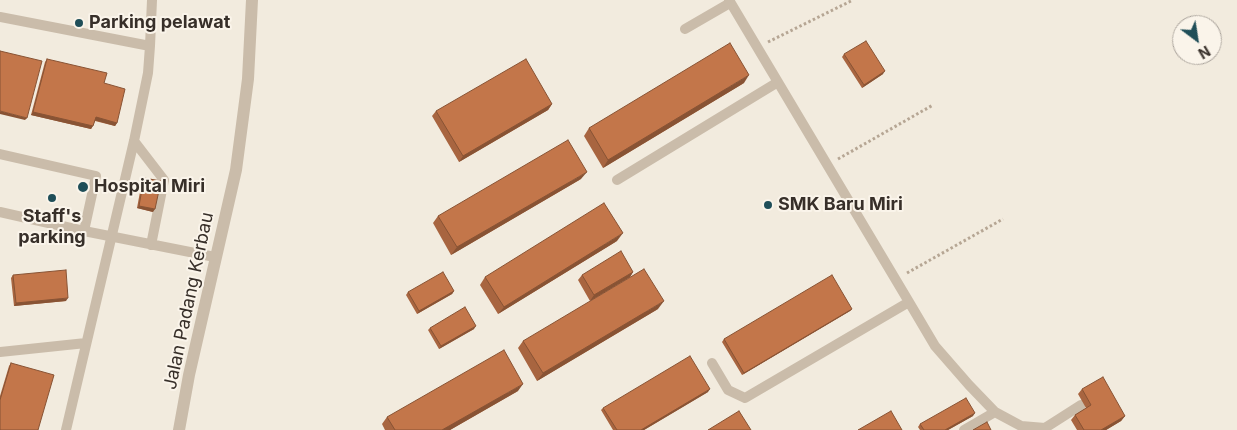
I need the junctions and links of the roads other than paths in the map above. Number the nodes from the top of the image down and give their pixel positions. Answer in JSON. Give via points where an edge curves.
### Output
{"nodes":[{"id":1,"x":152,"y":0,"type":"edge"},
{"id":2,"x":252,"y":0,"type":"edge"},
{"id":3,"x":730,"y":1,"type":"edge"},
{"id":4,"x":0,"y":17,"type":"edge"},
{"id":5,"x":685,"y":30,"type":"dead end"},
{"id":6,"x":150,"y":46,"type":"junction"},
{"id":7,"x":778,"y":82,"type":"junction"},
{"id":8,"x":134,"y":141,"type":"junction"},
{"id":9,"x":0,"y":154,"type":"edge"},
{"id":10,"x":616,"y":180,"type":"dead end"},
{"id":11,"x":0,"y":212,"type":"edge"},
{"id":12,"x":84,"y":231,"type":"junction"},
{"id":13,"x":112,"y":236,"type":"junction"},
{"id":14,"x":151,"y":245,"type":"junction"},
{"id":15,"x":215,"y":257,"type":"junction"},
{"id":16,"x":909,"y":302,"type":"junction"},
{"id":17,"x":86,"y":343,"type":"junction"},
{"id":18,"x":0,"y":352,"type":"edge"},
{"id":19,"x":712,"y":363,"type":"dead end"},
{"id":20,"x":1081,"y":405,"type":"dead end"},
{"id":21,"x":995,"y":412,"type":"junction"},
{"id":22,"x":66,"y":430,"type":"edge"},
{"id":23,"x":178,"y":430,"type":"edge"},
{"id":24,"x":964,"y":430,"type":"edge"}],
"edges":[{"from":1,"to":6,"type":"lane"},
{"from":2,"to":15,"type":"street","name":"Jalan Padang Kerbau","via":[[248,79],[236,170]]},
{"from":3,"to":5,"type":"lane"},
{"from":3,"to":7,"type":"lane"},
{"from":4,"to":6,"type":"lane"},
{"from":6,"to":8,"type":"lane","via":[[148,73]]},
{"from":7,"to":10,"type":"lane"},
{"from":7,"to":16,"type":"lane"},
{"from":8,"to":13,"type":"lane"},
{"from":8,"to":14,"type":"lane","via":[[164,180]]},
{"from":9,"to":12,"type":"lane","via":[[96,176]]},
{"from":11,"to":12,"type":"lane"},
{"from":12,"to":13,"type":"lane"},
{"from":13,"to":14,"type":"lane"},
{"from":13,"to":17,"type":"lane"},
{"from":14,"to":15,"type":"lane"},
{"from":15,"to":23,"type":"street","name":"Jalan Padang Kerbau"},
{"from":16,"to":19,"type":"lane","via":[[745,398],[728,390]]},
{"from":16,"to":21,"type":"lane","via":[[935,346]]},
{"from":17,"to":18,"type":"lane"},
{"from":17,"to":22,"type":"lane"},
{"from":20,"to":21,"type":"lane","via":[[1045,428],[1021,426]]},
{"from":21,"to":24,"type":"lane"}]}
